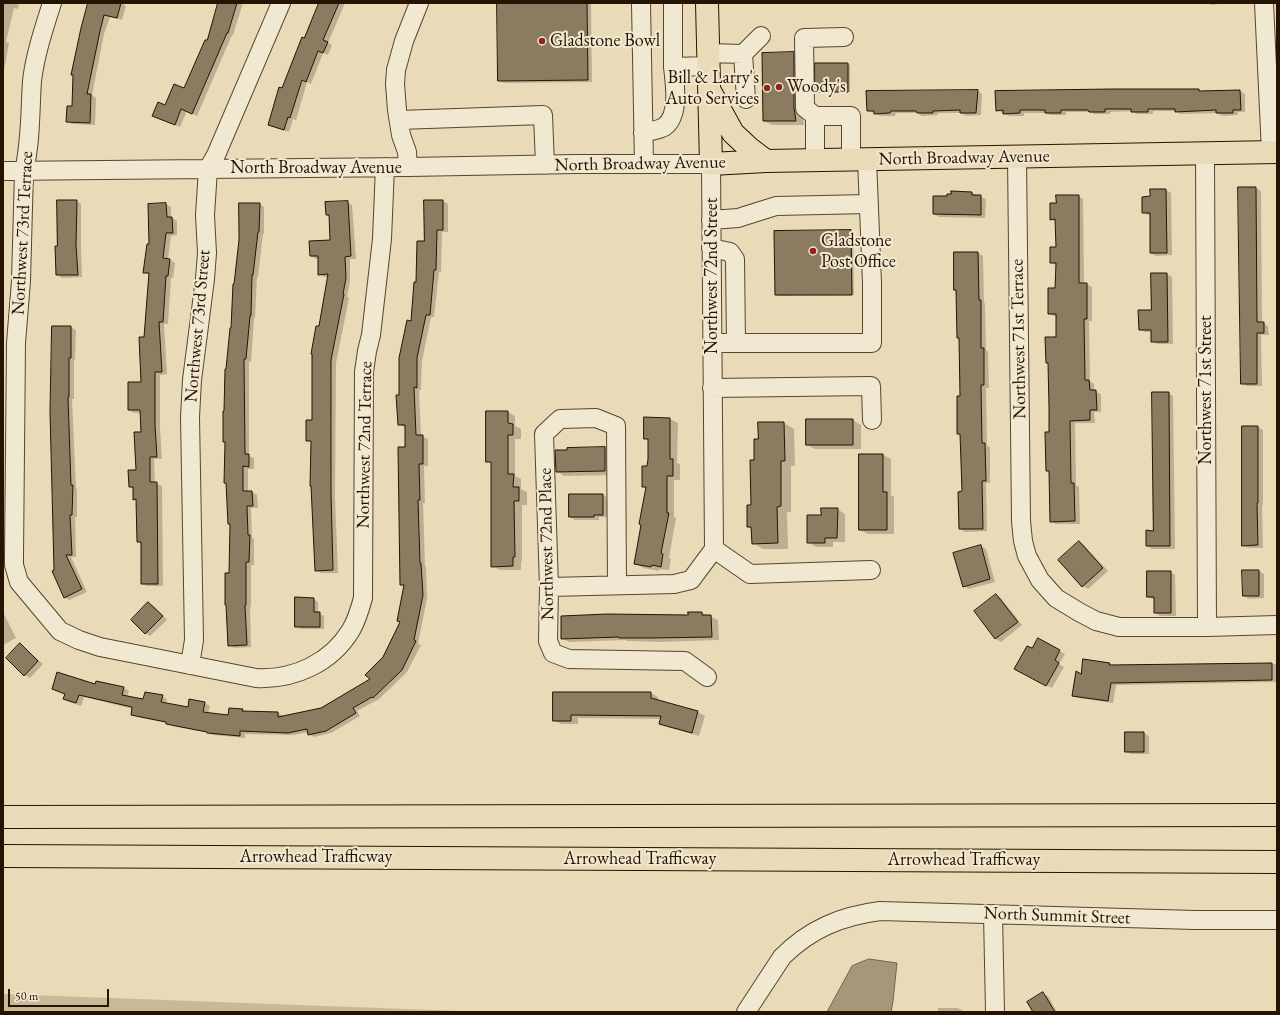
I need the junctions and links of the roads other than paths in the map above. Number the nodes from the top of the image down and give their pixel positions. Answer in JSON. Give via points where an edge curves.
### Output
{"nodes":[{"id":1,"x":52,"y":3,"type":"edge"},
{"id":2,"x":281,"y":3,"type":"edge"},
{"id":3,"x":419,"y":3,"type":"edge"},
{"id":4,"x":641,"y":3,"type":"edge"},
{"id":5,"x":673,"y":3,"type":"edge"},
{"id":6,"x":707,"y":3,"type":"edge"},
{"id":7,"x":1264,"y":3,"type":"edge"},
{"id":8,"x":761,"y":36,"type":"dead end"},
{"id":9,"x":844,"y":37,"type":"dead end"},
{"id":10,"x":743,"y":54,"type":"junction"},
{"id":11,"x":708,"y":60,"type":"junction"},
{"id":12,"x":673,"y":68,"type":"junction"},
{"id":13,"x":709,"y":90,"type":"junction"},
{"id":14,"x":746,"y":99,"type":"dead end"},
{"id":15,"x":815,"y":116,"type":"junction"},
{"id":16,"x":399,"y":120,"type":"junction"},
{"id":17,"x":643,"y":133,"type":"junction"},
{"id":18,"x":1274,"y":152,"type":"edge"},
{"id":19,"x":1205,"y":153,"type":"junction"},
{"id":20,"x":1017,"y":157,"type":"junction"},
{"id":21,"x":859,"y":159,"type":"junction"},
{"id":22,"x":815,"y":160,"type":"junction"},
{"id":23,"x":766,"y":161,"type":"junction"},
{"id":24,"x":644,"y":164,"type":"junction"},
{"id":25,"x":711,"y":164,"type":"junction"},
{"id":26,"x":545,"y":165,"type":"junction"},
{"id":27,"x":385,"y":167,"type":"junction"},
{"id":28,"x":408,"y":167,"type":"junction"},
{"id":29,"x":208,"y":169,"type":"junction"},
{"id":30,"x":3,"y":171,"type":"edge"},
{"id":31,"x":24,"y":171,"type":"junction"},
{"id":32,"x":869,"y":204,"type":"junction"},
{"id":33,"x":711,"y":220,"type":"junction"},
{"id":34,"x":711,"y":248,"type":"junction"},
{"id":35,"x":712,"y":343,"type":"junction"},
{"id":36,"x":736,"y":343,"type":"junction"},
{"id":37,"x":712,"y":388,"type":"junction"},
{"id":38,"x":872,"y":420,"type":"dead end"},
{"id":39,"x":714,"y":549,"type":"junction"},
{"id":40,"x":871,"y":570,"type":"dead end"},
{"id":41,"x":617,"y":585,"type":"junction"},
{"id":42,"x":549,"y":587,"type":"junction"},
{"id":43,"x":1277,"y":625,"type":"edge"},
{"id":44,"x":1206,"y":627,"type":"junction"},
{"id":45,"x":190,"y":665,"type":"junction"},
{"id":46,"x":706,"y":677,"type":"dead end"},
{"id":47,"x":1277,"y":815,"type":"edge"},
{"id":48,"x":3,"y":817,"type":"edge"},
{"id":49,"x":3,"y":856,"type":"edge"},
{"id":50,"x":1277,"y":862,"type":"edge"},
{"id":51,"x":993,"y":914,"type":"junction"},
{"id":52,"x":1277,"y":920,"type":"edge"},
{"id":53,"x":746,"y":1012,"type":"edge"},
{"id":54,"x":995,"y":1012,"type":"edge"}],
"edges":[{"from":1,"to":31,"type":"street","name":"Northwest 73rd Terrace","via":[[33,79]]},
{"from":2,"to":29,"type":"street","name":"Northwest 73rd Street"},
{"from":3,"to":16,"type":"street","via":[[396,70]]},
{"from":4,"to":17,"type":"street"},
{"from":5,"to":12,"type":"street"},
{"from":6,"to":11,"type":"main road","name":"Northwest 72nd Street"},
{"from":7,"to":18,"type":"street"},
{"from":8,"to":10,"type":"street"},
{"from":9,"to":15,"type":"street","via":[[804,38],[805,108]]},
{"from":10,"to":11,"type":"street"},
{"from":10,"to":14,"type":"street"},
{"from":11,"to":12,"type":"street"},
{"from":11,"to":13,"type":"main road","name":"Northwest 72nd Street"},
{"from":12,"to":17,"type":"street","via":[[673,112],[664,127]]},
{"from":13,"to":23,"type":"main road","via":[[733,133]]},
{"from":13,"to":25,"type":"main road","name":"Northwest 72nd Street"},
{"from":15,"to":21,"type":"street","via":[[851,116]]},
{"from":15,"to":22,"type":"street"},
{"from":16,"to":26,"type":"street","via":[[543,115]]},
{"from":16,"to":28,"type":"street"},
{"from":17,"to":24,"type":"street"},
{"from":18,"to":19,"type":"main road","name":"North Broadway Avenue"},
{"from":19,"to":20,"type":"main road","name":"North Broadway Avenue"},
{"from":19,"to":44,"type":"street","name":"Northwest 71st Street"},
{"from":20,"to":21,"type":"main road","name":"North Broadway Avenue"},
{"from":20,"to":44,"type":"street","name":"Northwest 71st Terrace","via":[[1021,521],[1027,556],[1040,580],[1056,598],[1096,621],[1119,627]]},
{"from":21,"to":22,"type":"main road","name":"North Broadway Avenue"},
{"from":21,"to":32,"type":"street"},
{"from":22,"to":23,"type":"main road","name":"North Broadway Avenue"},
{"from":23,"to":25,"type":"main road","name":"North Broadway Avenue"},
{"from":24,"to":25,"type":"street","name":"North Broadway Avenue"},
{"from":24,"to":26,"type":"street","name":"North Broadway Avenue"},
{"from":25,"to":33,"type":"street","name":"Northwest 72nd Street"},
{"from":26,"to":28,"type":"street","name":"North Broadway Avenue"},
{"from":27,"to":28,"type":"street","name":"North Broadway Avenue"},
{"from":27,"to":29,"type":"street","name":"North Broadway Avenue"},
{"from":27,"to":45,"type":"street","name":"Northwest 72nd Terrace","via":[[382,239],[364,372],[363,598],[358,614],[351,630],[339,646],[329,656],[299,673],[282,677],[256,678]]},
{"from":29,"to":31,"type":"street","name":"North Broadway Avenue"},
{"from":29,"to":45,"type":"street","name":"Northwest 73rd Street","via":[[205,279],[192,380],[190,417],[194,640]]},
{"from":30,"to":31,"type":"street","name":"North Broadway Avenue"},
{"from":31,"to":45,"type":"street","name":"Northwest 73rd Terrace","via":[[21,281],[16,343],[14,565],[19,582],[60,631],[100,647]]},
{"from":32,"to":33,"type":"street","via":[[776,206],[738,218]]},
{"from":32,"to":36,"type":"street","via":[[872,343]]},
{"from":33,"to":34,"type":"street","name":"Northwest 72nd Street"},
{"from":34,"to":35,"type":"street","name":"Northwest 72nd Street"},
{"from":34,"to":36,"type":"street","via":[[730,252],[735,259]]},
{"from":35,"to":36,"type":"street"},
{"from":35,"to":37,"type":"street","name":"Northwest 72nd Street"},
{"from":37,"to":38,"type":"street","via":[[871,386]]},
{"from":37,"to":39,"type":"street","name":"Northwest 72nd Street"},
{"from":39,"to":40,"type":"street","via":[[750,574]]},
{"from":39,"to":41,"type":"street","via":[[691,580],[674,584]]},
{"from":41,"to":42,"type":"street"},
{"from":41,"to":42,"type":"street","name":"Northwest 72nd Place","via":[[616,426],[596,418],[560,419],[544,434]]},
{"from":42,"to":46,"type":"street","name":"Northwest 72nd Place","via":[[548,641],[553,653],[569,659],[685,661]]},
{"from":43,"to":44,"type":"street","name":"Northwest 71st Terrace"},
{"from":47,"to":48,"type":"main road"},
{"from":49,"to":50,"type":"main road","name":"Arrowhead Trafficway"},
{"from":51,"to":52,"type":"street","name":"North Summit Street"},
{"from":51,"to":53,"type":"street","name":"North Summit Street","via":[[880,911],[838,920],[822,927],[789,950]]},
{"from":51,"to":54,"type":"street"}]}
